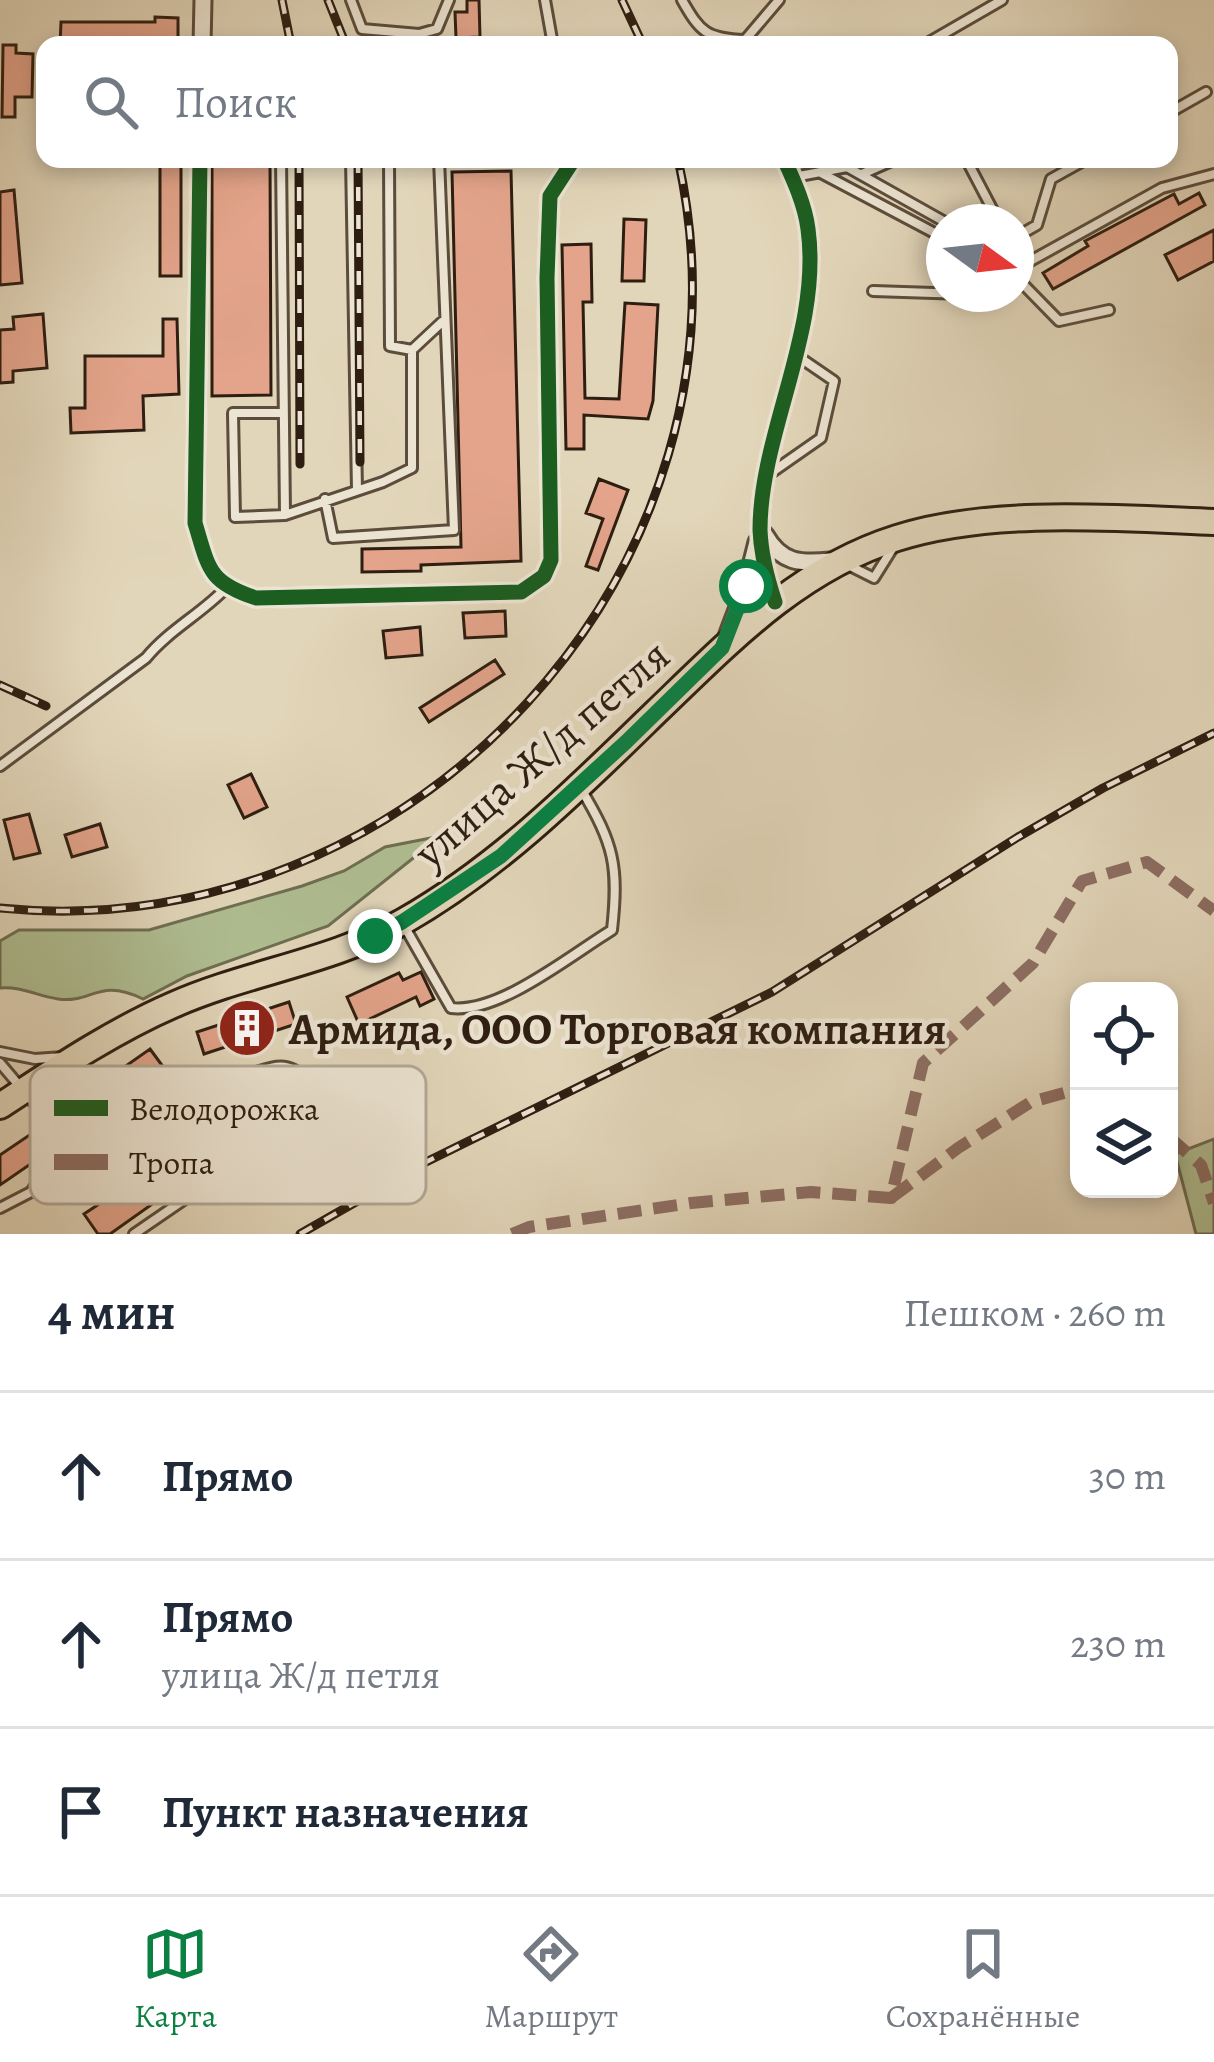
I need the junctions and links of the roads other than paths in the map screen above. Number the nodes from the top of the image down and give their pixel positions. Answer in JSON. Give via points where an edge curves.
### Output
{"nodes":[{"id":1,"x":203,"y":0,"type":"edge"},
{"id":2,"x":351,"y":0,"type":"edge"},
{"id":3,"x":449,"y":0,"type":"edge"},
{"id":4,"x":545,"y":0,"type":"edge"},
{"id":5,"x":682,"y":0,"type":"edge"},
{"id":6,"x":779,"y":0,"type":"edge"},
{"id":7,"x":1002,"y":0,"type":"edge"},
{"id":8,"x":202,"y":36,"type":"edge"},
{"id":9,"x":551,"y":36,"type":"edge"},
{"id":10,"x":712,"y":36,"type":"edge"},
{"id":11,"x":751,"y":36,"type":"edge"},
{"id":12,"x":940,"y":36,"type":"edge"},
{"id":13,"x":1206,"y":92,"type":"dead end"},
{"id":14,"x":1178,"y":107,"type":"edge"},
{"id":15,"x":200,"y":168,"type":"edge"},
{"id":16,"x":281,"y":168,"type":"edge"},
{"id":17,"x":351,"y":168,"type":"edge"},
{"id":18,"x":389,"y":168,"type":"edge"},
{"id":19,"x":439,"y":168,"type":"edge"},
{"id":20,"x":568,"y":168,"type":"edge"},
{"id":21,"x":788,"y":168,"type":"edge"},
{"id":22,"x":841,"y":168,"type":"edge"},
{"id":23,"x":849,"y":168,"type":"edge"},
{"id":24,"x":876,"y":168,"type":"edge"},
{"id":25,"x":971,"y":168,"type":"edge"},
{"id":26,"x":1071,"y":168,"type":"edge"},
{"id":27,"x":819,"y":172,"type":"junction"},
{"id":28,"x":1214,"y":174,"type":"edge"},
{"id":29,"x":861,"y":175,"type":"junction"},
{"id":30,"x":792,"y":177,"type":"junction"},
{"id":31,"x":990,"y":204,"type":"edge"},
{"id":32,"x":926,"y":211,"type":"edge"},
{"id":33,"x":1034,"y":227,"type":"edge"},
{"id":34,"x":926,"y":228,"type":"edge"},
{"id":35,"x":1034,"y":263,"type":"edge"},
{"id":36,"x":873,"y":291,"type":"dead end"},
{"id":37,"x":926,"y":293,"type":"edge"},
{"id":38,"x":1034,"y":293,"type":"edge"},
{"id":39,"x":1109,"y":310,"type":"dead end"},
{"id":40,"x":443,"y":321,"type":"junction"},
{"id":41,"x":412,"y":350,"type":"junction"},
{"id":42,"x":796,"y":355,"type":"junction"},
{"id":43,"x":282,"y":413,"type":"junction"},
{"id":44,"x":767,"y":476,"type":"junction"},
{"id":45,"x":358,"y":490,"type":"junction"},
{"id":46,"x":325,"y":499,"type":"junction"},
{"id":47,"x":284,"y":515,"type":"junction"},
{"id":48,"x":1214,"y":523,"type":"edge"},
{"id":49,"x":760,"y":528,"type":"junction"},
{"id":50,"x":839,"y":561,"type":"junction"},
{"id":51,"x":226,"y":588,"type":"junction"},
{"id":52,"x":775,"y":602,"type":"junction"},
{"id":53,"x":722,"y":648,"type":"junction"},
{"id":54,"x":0,"y":766,"type":"edge"},
{"id":55,"x":579,"y":784,"type":"junction"},
{"id":56,"x":402,"y":922,"type":"junction"},
{"id":57,"x":0,"y":1052,"type":"edge"},
{"id":58,"x":82,"y":1056,"type":"junction"},
{"id":59,"x":0,"y":1063,"type":"edge"},
{"id":60,"x":65,"y":1066,"type":"edge"},
{"id":61,"x":30,"y":1086,"type":"edge"},
{"id":62,"x":24,"y":1090,"type":"junction"},
{"id":63,"x":30,"y":1097,"type":"edge"},
{"id":64,"x":0,"y":1106,"type":"edge"},
{"id":65,"x":30,"y":1193,"type":"edge"},
{"id":66,"x":174,"y":1204,"type":"edge"},
{"id":67,"x":0,"y":1208,"type":"edge"},
{"id":68,"x":134,"y":1234,"type":"edge"}],
"edges":[{"from":1,"to":8,"type":"street"},
{"from":2,"to":3,"type":"lane","via":[[362,29],[419,34],[437,29]]},
{"from":4,"to":9,"type":"lane"},
{"from":5,"to":10,"type":"lane"},
{"from":6,"to":11,"type":"lane"},
{"from":7,"to":12,"type":"lane"},
{"from":13,"to":14,"type":"lane"},
{"from":15,"to":51,"type":"street","via":[[195,523],[208,566]]},
{"from":16,"to":43,"type":"lane"},
{"from":17,"to":45,"type":"lane"},
{"from":18,"to":41,"type":"lane","via":[[390,346]]},
{"from":19,"to":40,"type":"lane"},
{"from":20,"to":51,"type":"street","via":[[550,196],[551,560],[544,576],[521,592],[256,598]]},
{"from":21,"to":30,"type":"street"},
{"from":22,"to":27,"type":"lane"},
{"from":23,"to":29,"type":"lane"},
{"from":24,"to":29,"type":"lane"},
{"from":25,"to":31,"type":"lane"},
{"from":26,"to":33,"type":"lane","via":[[1051,179]]},
{"from":27,"to":30,"type":"lane"},
{"from":27,"to":34,"type":"lane"},
{"from":28,"to":35,"type":"lane","via":[[1162,188]]},
{"from":29,"to":32,"type":"lane"},
{"from":30,"to":42,"type":"street","via":[[808,228],[809,286]]},
{"from":36,"to":37,"type":"lane"},
{"from":38,"to":39,"type":"lane","via":[[1059,321]]},
{"from":40,"to":41,"type":"lane"},
{"from":40,"to":46,"type":"lane","via":[[454,530],[333,538]]},
{"from":41,"to":45,"type":"lane","via":[[412,468]]},
{"from":42,"to":44,"type":"street"},
{"from":42,"to":44,"type":"lane","via":[[834,381],[821,439]]},
{"from":43,"to":47,"type":"lane"},
{"from":43,"to":47,"type":"lane","via":[[233,413],[233,434],[236,518]]},
{"from":44,"to":49,"type":"street"},
{"from":45,"to":46,"type":"lane"},
{"from":46,"to":47,"type":"lane"},
{"from":48,"to":50,"type":"main road","name":"улица Ж/д петля","via":[[991,521],[899,537]]},
{"from":49,"to":50,"type":"street","via":[[789,561]]},
{"from":49,"to":52,"type":"street"},
{"from":49,"to":53,"type":"street"},
{"from":50,"to":52,"type":"main road","name":"улица Ж/д петля"},
{"from":51,"to":54,"type":"lane"},
{"from":52,"to":53,"type":"main road","name":"улица Ж/д петля"},
{"from":53,"to":55,"type":"main road","name":"улица Ж/д петля"},
{"from":55,"to":56,"type":"main road","name":"улица Ж/д петля","via":[[501,856]]},
{"from":55,"to":56,"type":"lane","via":[[618,878],[612,930],[467,1010],[451,1008]]},
{"from":56,"to":58,"type":"main road","name":"улица Ж/д петля","via":[[172,1005]]},
{"from":57,"to":58,"type":"lane"},
{"from":58,"to":60,"type":"main road","name":"улица Ж/д петля"},
{"from":59,"to":62,"type":"lane"},
{"from":61,"to":62,"type":"main road","name":"улица Ж/д петля"},
{"from":62,"to":63,"type":"lane"},
{"from":62,"to":64,"type":"main road","name":"улица Ж/д петля"},
{"from":65,"to":67,"type":"lane"},
{"from":66,"to":68,"type":"lane"}]}
